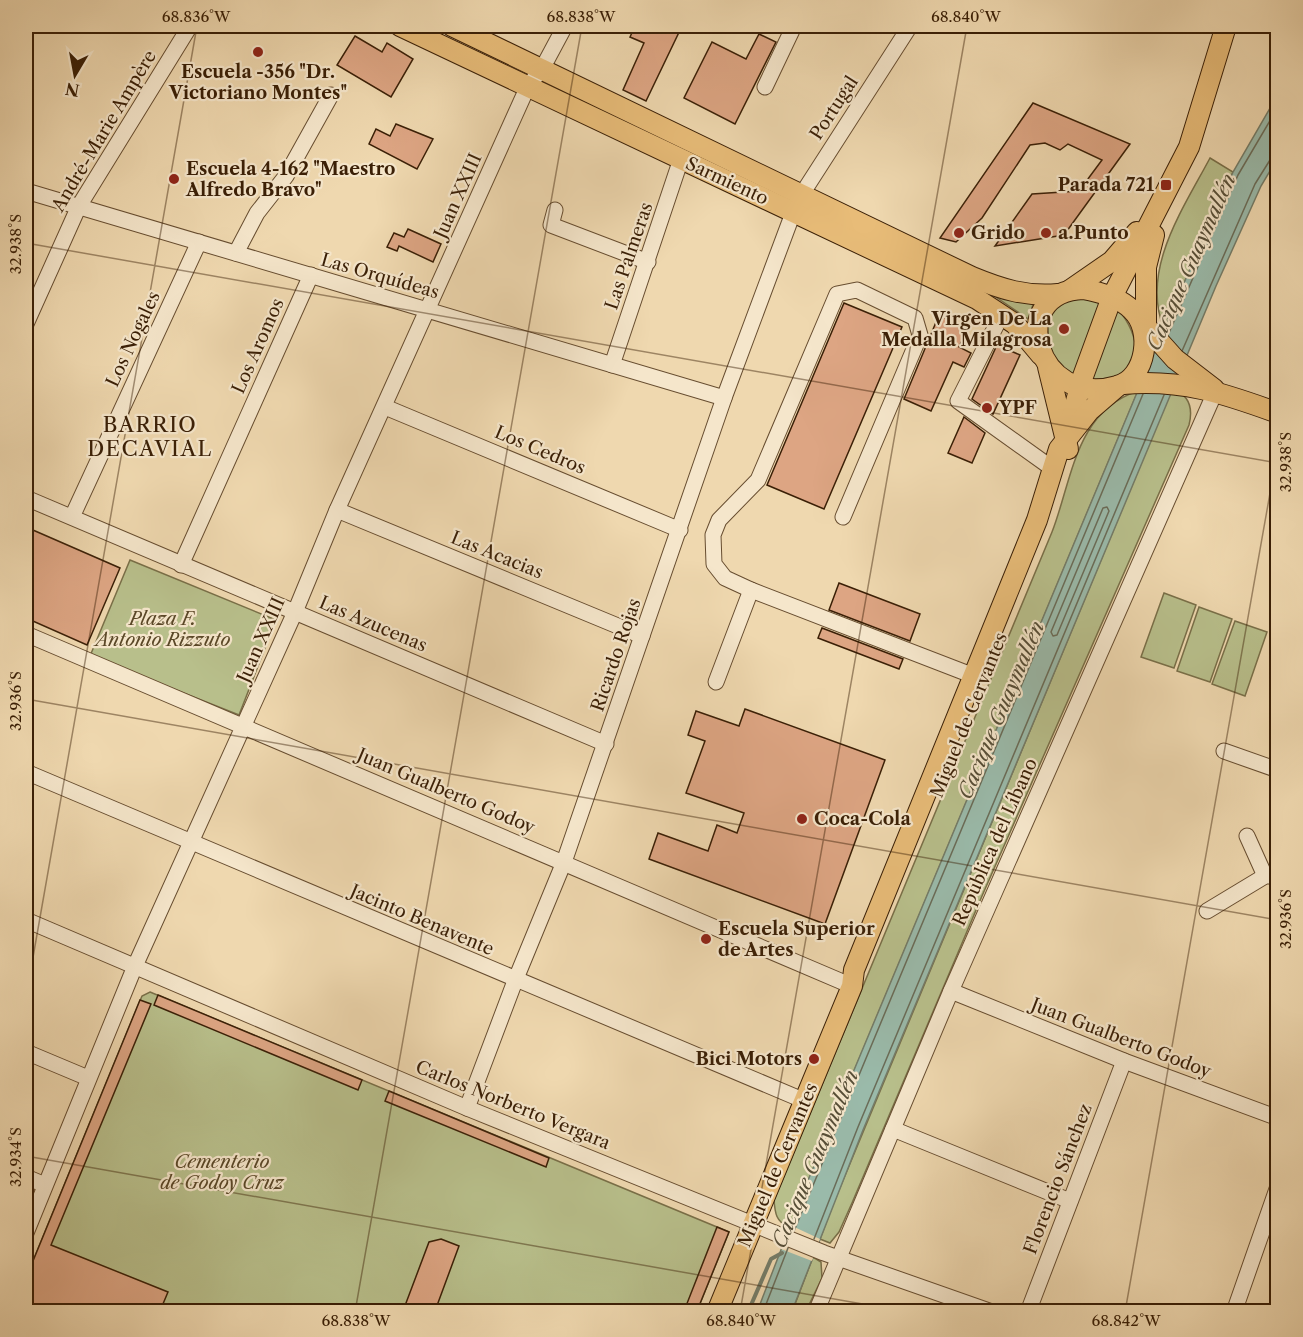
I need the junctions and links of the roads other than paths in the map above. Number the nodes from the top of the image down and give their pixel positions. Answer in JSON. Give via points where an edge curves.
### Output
{"nodes":[{"id":1,"x":190,"y":26,"type":"edge"},
{"id":2,"x":400,"y":26,"type":"edge"},
{"id":3,"x":452,"y":26,"type":"edge"},
{"id":4,"x":565,"y":26,"type":"edge"},
{"id":5,"x":794,"y":26,"type":"edge"},
{"id":6,"x":910,"y":26,"type":"edge"},
{"id":7,"x":1226,"y":26,"type":"edge"},
{"id":8,"x":542,"y":69,"type":"junction"},
{"id":9,"x":528,"y":86,"type":"junction"},
{"id":10,"x":765,"y":87,"type":"dead end"},
{"id":11,"x":331,"y":95,"type":"dead end"},
{"id":12,"x":681,"y":159,"type":"junction"},
{"id":13,"x":26,"y":191,"type":"edge"},
{"id":14,"x":802,"y":194,"type":"junction"},
{"id":15,"x":78,"y":206,"type":"junction"},
{"id":16,"x":555,"y":210,"type":"dead end"},
{"id":17,"x":1158,"y":212,"type":"junction"},
{"id":18,"x":793,"y":213,"type":"junction"},
{"id":19,"x":199,"y":242,"type":"junction"},
{"id":20,"x":236,"y":253,"type":"junction"},
{"id":21,"x":648,"y":262,"type":"junction"},
{"id":22,"x":311,"y":275,"type":"junction"},
{"id":23,"x":1064,"y":292,"type":"junction"},
{"id":24,"x":1112,"y":297,"type":"junction"},
{"id":25,"x":429,"y":310,"type":"junction"},
{"id":26,"x":1002,"y":314,"type":"junction"},
{"id":27,"x":26,"y":324,"type":"edge"},
{"id":28,"x":1148,"y":329,"type":"junction"},
{"id":29,"x":1044,"y":361,"type":"junction"},
{"id":30,"x":612,"y":365,"type":"junction"},
{"id":31,"x":1179,"y":374,"type":"junction"},
{"id":32,"x":1127,"y":384,"type":"junction"},
{"id":33,"x":1080,"y":386,"type":"junction"},
{"id":34,"x":1216,"y":390,"type":"junction"},
{"id":35,"x":724,"y":398,"type":"junction"},
{"id":36,"x":385,"y":407,"type":"junction"},
{"id":37,"x":1278,"y":412,"type":"edge"},
{"id":38,"x":1066,"y":439,"type":"junction"},
{"id":39,"x":1053,"y":469,"type":"junction"},
{"id":40,"x":26,"y":498,"type":"edge"},
{"id":41,"x":337,"y":510,"type":"junction"},
{"id":42,"x":72,"y":517,"type":"junction"},
{"id":43,"x":843,"y":517,"type":"dead end"},
{"id":44,"x":680,"y":530,"type":"junction"},
{"id":45,"x":180,"y":565,"type":"junction"},
{"id":46,"x":751,"y":590,"type":"junction"},
{"id":47,"x":295,"y":612,"type":"junction"},
{"id":48,"x":26,"y":634,"type":"edge"},
{"id":49,"x":642,"y":636,"type":"junction"},
{"id":50,"x":974,"y":676,"type":"junction"},
{"id":51,"x":716,"y":682,"type":"dead end"},
{"id":52,"x":243,"y":728,"type":"junction"},
{"id":53,"x":606,"y":744,"type":"junction"},
{"id":54,"x":1224,"y":751,"type":"dead end"},
{"id":55,"x":1278,"y":770,"type":"edge"},
{"id":56,"x":26,"y":772,"type":"edge"},
{"id":57,"x":1247,"y":836,"type":"dead end"},
{"id":58,"x":189,"y":843,"type":"junction"},
{"id":59,"x":564,"y":862,"type":"junction"},
{"id":60,"x":1271,"y":876,"type":"edge"},
{"id":61,"x":1207,"y":911,"type":"dead end"},
{"id":62,"x":26,"y":920,"type":"edge"},
{"id":63,"x":135,"y":966,"type":"junction"},
{"id":64,"x":515,"y":981,"type":"junction"},
{"id":65,"x":852,"y":986,"type":"junction"},
{"id":66,"x":951,"y":991,"type":"junction"},
{"id":67,"x":26,"y":1052,"type":"edge"},
{"id":68,"x":1124,"y":1062,"type":"junction"},
{"id":69,"x":88,"y":1078,"type":"junction"},
{"id":70,"x":805,"y":1101,"type":"junction"},
{"id":71,"x":467,"y":1108,"type":"junction"},
{"id":72,"x":1278,"y":1118,"type":"edge"},
{"id":73,"x":893,"y":1129,"type":"junction"},
{"id":74,"x":26,"y":1177,"type":"edge"},
{"id":75,"x":45,"y":1185,"type":"junction"},
{"id":76,"x":1278,"y":1186,"type":"edge"},
{"id":77,"x":1070,"y":1201,"type":"junction"},
{"id":78,"x":753,"y":1224,"type":"junction"},
{"id":79,"x":26,"y":1233,"type":"edge"},
{"id":80,"x":838,"y":1258,"type":"junction"},
{"id":81,"x":717,"y":1311,"type":"edge"},
{"id":82,"x":816,"y":1311,"type":"edge"},
{"id":83,"x":992,"y":1311,"type":"edge"},
{"id":84,"x":1028,"y":1311,"type":"edge"},
{"id":85,"x":1234,"y":1311,"type":"edge"}],
"edges":[{"from":1,"to":15,"type":"street","name":"André-Marie Ampère"},
{"from":2,"to":9,"type":"main road","name":"Sarmiento"},
{"from":3,"to":8,"type":"main road","name":"Sarmiento"},
{"from":4,"to":8,"type":"street","name":"Juan XXIII"},
{"from":5,"to":10,"type":"street"},
{"from":6,"to":14,"type":"street","name":"Portugal"},
{"from":7,"to":17,"type":"main road","name":"Miguel de Cervantes","via":[[1192,137]]},
{"from":8,"to":9,"type":"street","name":"Juan XXIII"},
{"from":8,"to":14,"type":"main road","name":"Sarmiento"},
{"from":9,"to":12,"type":"main road","name":"Sarmiento"},
{"from":9,"to":25,"type":"street","name":"Juan XXIII"},
{"from":11,"to":20,"type":"street","via":[[286,177],[257,213]]},
{"from":12,"to":18,"type":"main road","name":"Sarmiento"},
{"from":12,"to":21,"type":"street","name":"Las Palmeras"},
{"from":13,"to":15,"type":"street","name":"Las Orquídeas"},
{"from":14,"to":18,"type":"street","name":"Portugal"},
{"from":14,"to":23,"type":"main road","name":"Sarmiento","via":[[1001,289],[1034,295]]},
{"from":15,"to":19,"type":"street","name":"Las Orquídeas"},
{"from":15,"to":27,"type":"street","name":"André-Marie Ampère"},
{"from":16,"to":21,"type":"street","via":[[551,225]]},
{"from":17,"to":23,"type":"main road","name":"Miguel de Cervantes","via":[[1149,216],[1112,261]]},
{"from":17,"to":24,"type":"main road","name":"Miguel de Cervantes"},
{"from":17,"to":28,"type":"main road","name":"Miguel de Cervantes","via":[[1146,267]]},
{"from":18,"to":26,"type":"main road","name":"Sarmiento"},
{"from":18,"to":35,"type":"street","name":"Ricardo Rojas"},
{"from":19,"to":20,"type":"street","name":"Las Orquídeas"},
{"from":19,"to":42,"type":"street","name":"Los Nogales"},
{"from":20,"to":22,"type":"street","name":"Las Orquídeas"},
{"from":21,"to":30,"type":"street","name":"Las Palmeras"},
{"from":22,"to":25,"type":"street","name":"Las Orquídeas"},
{"from":22,"to":45,"type":"street","name":"Los Aromos"},
{"from":23,"to":24,"type":"main road","name":"Sarmiento","via":[[1092,290]]},
{"from":23,"to":29,"type":"main road","name":"Miguel de Cervantes","via":[[1044,309],[1038,324],[1037,341]]},
{"from":24,"to":28,"type":"main road","via":[[1130,307]]},
{"from":24,"to":33,"type":"main road","name":"Miguel de Cervantes"},
{"from":25,"to":30,"type":"street","name":"Las Orquídeas"},
{"from":25,"to":36,"type":"street","name":"Juan XXIII"},
{"from":26,"to":29,"type":"main road","name":"Sarmiento","via":[[1026,335]]},
{"from":26,"to":39,"type":"street","via":[[958,401]]},
{"from":28,"to":31,"type":"main road"},
{"from":28,"to":32,"type":"main road","name":"Miguel de Cervantes","via":[[1138,367]]},
{"from":29,"to":33,"type":"main road"},
{"from":29,"to":38,"type":"main road","name":"Miguel de Cervantes"},
{"from":30,"to":35,"type":"street","name":"Las Orquídeas"},
{"from":31,"to":32,"type":"main road"},
{"from":31,"to":34,"type":"main road"},
{"from":32,"to":33,"type":"main road"},
{"from":32,"to":38,"type":"main road","name":"Miguel de Cervantes","via":[[1089,411]]},
{"from":33,"to":38,"type":"main road","name":"Miguel de Cervantes"},
{"from":34,"to":37,"type":"main road"},
{"from":34,"to":66,"type":"street","name":"República del Líbano"},
{"from":35,"to":44,"type":"street","name":"Ricardo Rojas"},
{"from":36,"to":41,"type":"street","name":"Juan XXIII"},
{"from":36,"to":44,"type":"street","name":"Los Cedros"},
{"from":38,"to":39,"type":"main road","name":"Miguel de Cervantes"},
{"from":38,"to":65,"type":"main road","name":"Miguel de Cervantes","via":[[1069,451],[1050,518],[862,973]]},
{"from":39,"to":50,"type":"main road","name":"Miguel de Cervantes","via":[[1037,520]]},
{"from":40,"to":42,"type":"street","name":"Las Azucenas"},
{"from":41,"to":47,"type":"street","name":"Juan XXIII"},
{"from":41,"to":49,"type":"street","name":"Las Acacias"},
{"from":42,"to":45,"type":"street","name":"Las Azucenas"},
{"from":43,"to":46,"type":"street","via":[[920,335],[915,318],[857,290],[837,294],[758,480],[719,520],[713,535],[714,564],[725,578]]},
{"from":44,"to":49,"type":"street","name":"Ricardo Rojas"},
{"from":45,"to":47,"type":"street","name":"Las Azucenas"},
{"from":46,"to":50,"type":"street"},
{"from":46,"to":51,"type":"street"},
{"from":47,"to":52,"type":"street","name":"Juan XXIII"},
{"from":47,"to":53,"type":"street","name":"Las Azucenas"},
{"from":48,"to":52,"type":"street","name":"Juan Gualberto Godoy"},
{"from":49,"to":53,"type":"street","name":"Ricardo Rojas"},
{"from":50,"to":65,"type":"main road","name":"Miguel de Cervantes","via":[[854,970]]},
{"from":52,"to":58,"type":"street","name":"Juan XXIII"},
{"from":52,"to":59,"type":"street","name":"Juan Gualberto Godoy"},
{"from":53,"to":59,"type":"street","name":"Ricardo Rojas"},
{"from":54,"to":55,"type":"street"},
{"from":56,"to":58,"type":"street","name":"Jacinto Benavente"},
{"from":57,"to":60,"type":"street"},
{"from":58,"to":63,"type":"street","name":"Juan XXIII"},
{"from":58,"to":64,"type":"street","name":"Jacinto Benavente"},
{"from":59,"to":64,"type":"street","name":"Ricardo Rojas"},
{"from":59,"to":65,"type":"street","name":"Juan Gualberto Godoy"},
{"from":60,"to":61,"type":"street"},
{"from":62,"to":63,"type":"street","name":"Carlos Norberto Vergara"},
{"from":63,"to":69,"type":"street","name":"Juan XXIII"},
{"from":63,"to":71,"type":"street","name":"Carlos Norberto Vergara"},
{"from":64,"to":70,"type":"street","name":"Jacinto Benavente"},
{"from":64,"to":71,"type":"street","name":"Ricardo Rojas"},
{"from":65,"to":70,"type":"main road","name":"Miguel de Cervantes"},
{"from":66,"to":68,"type":"street","name":"Juan Gualberto Godoy"},
{"from":66,"to":73,"type":"street","name":"República del Líbano"},
{"from":67,"to":69,"type":"street"},
{"from":68,"to":72,"type":"street","name":"Juan Gualberto Godoy"},
{"from":68,"to":77,"type":"street","name":"Florencio Sánchez"},
{"from":69,"to":75,"type":"street","name":"Juan XXIII"},
{"from":70,"to":78,"type":"main road","name":"Miguel de Cervantes"},
{"from":71,"to":78,"type":"street","name":"Carlos Norberto Vergara"},
{"from":73,"to":77,"type":"street"},
{"from":73,"to":80,"type":"street","name":"República del Líbano"},
{"from":74,"to":75,"type":"street"},
{"from":75,"to":79,"type":"street","name":"Juan XXIII"},
{"from":76,"to":85,"type":"street"},
{"from":77,"to":84,"type":"street","name":"Florencio Sánchez"},
{"from":78,"to":80,"type":"street","name":"Carlos Norberto Vergara"},
{"from":78,"to":81,"type":"main road","name":"Miguel de Cervantes"},
{"from":80,"to":82,"type":"street","name":"República del Líbano"},
{"from":80,"to":83,"type":"street","name":"Carlos Norberto Vergara"}]}
